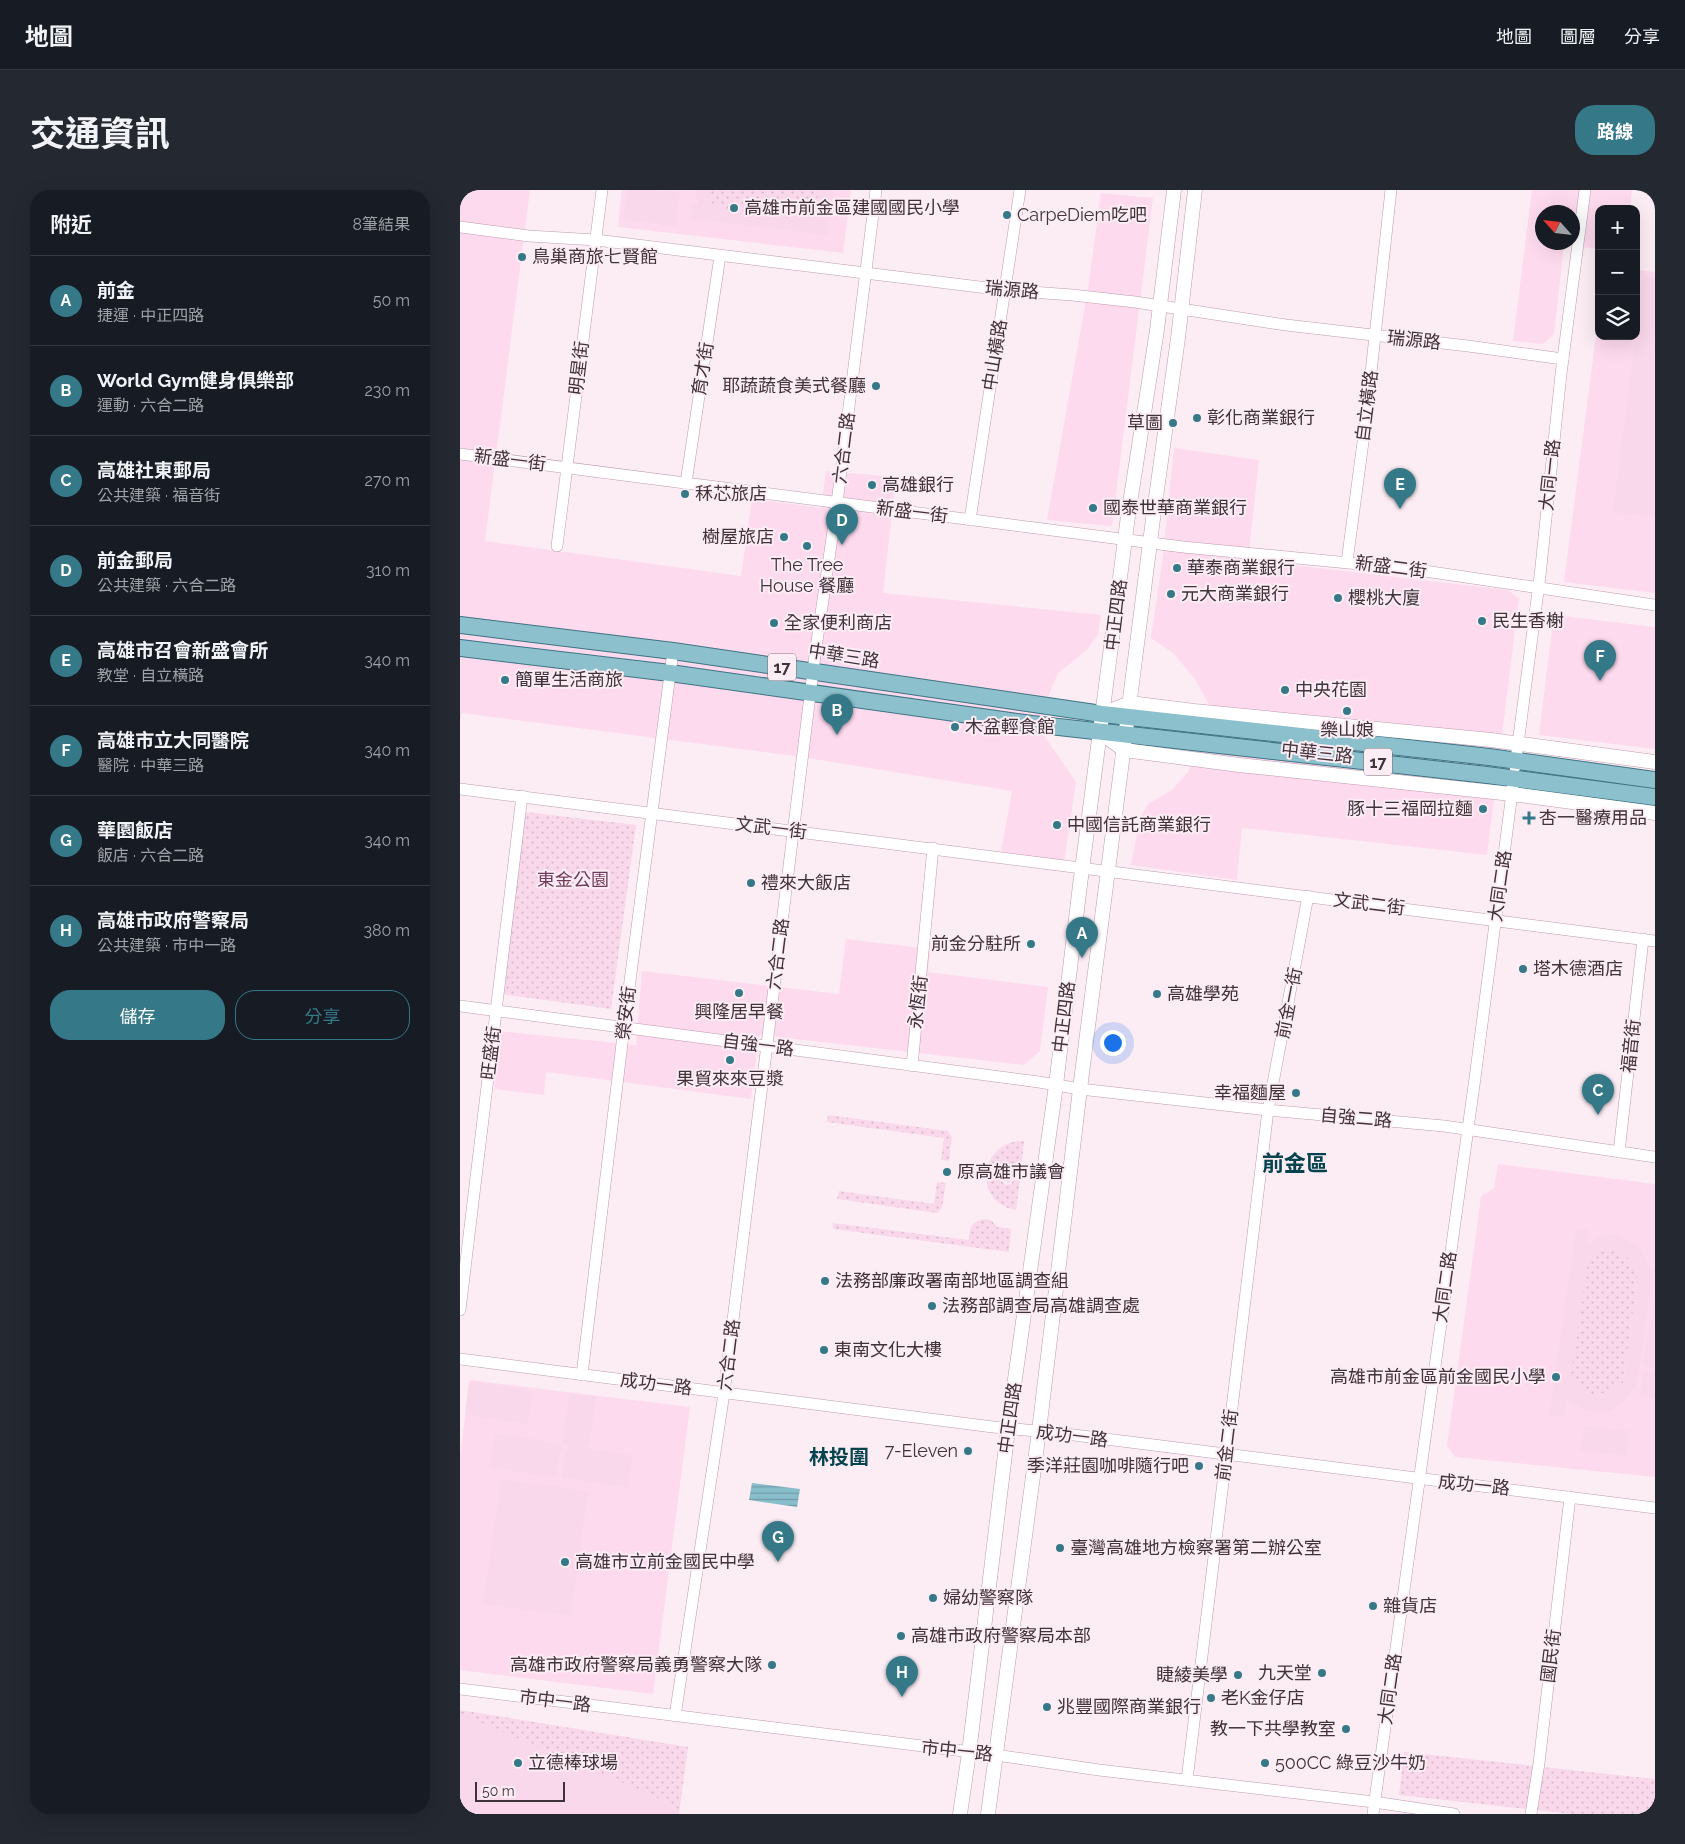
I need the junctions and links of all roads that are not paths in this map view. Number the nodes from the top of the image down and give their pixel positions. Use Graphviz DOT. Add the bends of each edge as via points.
graph roads {
  1 [pos="602,190"];
  2 [pos="876,190"];
  3 [pos="1020,190"];
  4 [pos="1174,190"];
  5 [pos="1195,190"];
  6 [pos="1391,190"];
  7 [pos="1584,190"];
  8 [pos="460,227"];
  9 [pos="596,240"];
  10 [pos="720,256"];
  11 [pos="866,273"];
  12 [pos="1004,290"];
  13 [pos="1160,306"];
  14 [pos="1182,309"];
  15 [pos="1376,336"];
  16 [pos="1563,359"];
  17 [pos="460,454"];
  18 [pos="566,468"];
  19 [pos="686,483"];
  20 [pos="837,503"];
  21 [pos="970,520"];
  22 [pos="1126,540"];
  23 [pos="1150,543"];
  24 [pos="557,546"];
  25 [pos="1347,562"];
  26 [pos="1538,587"];
  27 [pos="1655,605"];
  28 [pos="460,625"];
  29 [pos="460,648"];
  30 [pos="673,652"];
  31 [pos="814,671"];
  32 [pos="670,673"];
  33 [pos="811,694"];
  34 [pos="1102,714"];
  35 [pos="1128,718"];
  36 [pos="1100,732"];
  37 [pos="1518,744"];
  38 [pos="1124,750"];
  39 [pos="1516,760"];
  40 [pos="1655,762"];
  41 [pos="1655,780"];
  42 [pos="1513,786"];
  43 [pos="460,788"];
  44 [pos="522,796"];
  45 [pos="1655,797"];
  46 [pos="652,813"];
  47 [pos="1655,813"];
  48 [pos="794,831"];
  49 [pos="933,848"];
  50 [pos="1082,867"];
  51 [pos="1109,871"];
  52 [pos="1308,896"];
  53 [pos="1496,920"];
  54 [pos="1649,940"];
  55 [pos="460,1006"];
  56 [pos="496,1011"];
  57 [pos="624,1027"];
  58 [pos="767,1046"];
  59 [pos="912,1066"];
  60 [pos="1056,1084"];
  61 [pos="1080,1089"];
  62 [pos="1268,1110"];
  63 [pos="1468,1131"];
  64 [pos="1619,1152"];
  65 [pos="1655,1157"];
  66 [pos="460,1310"];
  67 [pos="460,1359"];
  68 [pos="582,1375"];
  69 [pos="724,1393"];
  70 [pos="1008,1429"];
  71 [pos="1039,1431"];
  72 [pos="1226,1454"];
  73 [pos="1418,1479"];
  74 [pos="1570,1497"];
  75 [pos="1655,1508"];
  76 [pos="460,1689"];
  77 [pos="675,1716"];
  78 [pos="969,1753"];
  79 [pos="996,1755"];
  80 [pos="1187,1780"];
  81 [pos="1373,1808"];
  82 [pos="960,1814"];
  83 [pos="988,1814"];
  84 [pos="1454,1814"];
  85 [pos="1531,1814"];
  1 -- 9 [label="street, 明星街"];
  2 -- 11 [label="street, 六合二路"];
  3 -- 12 [label="street, 中山橫路"];
  4 -- 13 [label="street, 中正四路"];
  5 -- 14 [label="street, 中正四路"];
  6 -- 15 [label="street, 自立橫路"];
  7 -- 16 [label="street, 大同一路"];
  8 -- 9 [label="street, 瑞源路"];
  9 -- 10 [label="street, 瑞源路"];
  9 -- 18 [label="street, 明星街"];
  10 -- 11 [label="street, 瑞源路"];
  10 -- 19 [label="street, 育才街"];
  11 -- 12 [label="street, 瑞源路"];
  11 -- 20 [label="street, 六合二路"];
  12 -- 13 [label="street, 瑞源路"];
  12 -- 21 [label="street, 中山橫路"];
  13 -- 14 [label="street, 瑞源路"];
  13 -- 22 [label="street, 中正四路"];
  14 -- 15 [label="street, 瑞源路"];
  14 -- 23 [label="street, 中正四路"];
  15 -- 16 [label="street, 瑞源路"];
  15 -- 25 [label="street, 自立橫路"];
  16 -- 26 [label="street, 大同一路"];
  17 -- 18 [label="street, 新盛一街"];
  18 -- 19 [label="street, 新盛一街"];
  18 -- 24 [label="street, 明星街"];
  19 -- 20 [label="street, 新盛一街"];
  20 -- 21 [label="street, 新盛一街"];
  20 -- 31 [label="street, 六合二路"];
  21 -- 22 [label="street, 新盛一街"];
  22 -- 23 [label="street, 新盛二街"];
  22 -- 34 [label="street, 中正四路"];
  23 -- 25 [label="street, 新盛二街"];
  23 -- 35 [label="street, 中正四路"];
  25 -- 26 [label="street, 新盛二街"];
  26 -- 27 [label="street, 新盛二街"];
  26 -- 37 [label="street, 大同一路"];
  28 -- 30 [label="main road, 中華三路 / 17"];
  29 -- 32 [label="main road, 中華三路 / 17"];
  30 -- 31 [label="main road, 中華三路 / 17"];
  30 -- 32 [label="street, 榮安街"];
  31 -- 33 [label="street, 六合二路"];
  31 -- 34 [label="main road, 中華三路 / 17"];
  32 -- 33 [label="main road, 中華三路 / 17"];
  32 -- 46 [label="street, 榮安街"];
  33 -- 36 [label="main road, 中華三路 / 17"];
  33 -- 48 [label="street, 六合二路"];
  34 -- 35 [label="main road, 中華三路 / 17"];
  34 -- 36 [label="street, 中正四路"];
  35 -- 36 [label="main road, 中華三路 / 17"];
  35 -- 37 [label="street, 中華三路 / 17" via="1194,711"];
  35 -- 38 [label="street, 中正四路"];
  35 -- 39 [label="main road, 中華三路 / 17"];
  35 -- 42 [label="main road, 中華三路 / 17"];
  36 -- 38 [label="street, 中華三路 / 17"];
  36 -- 50 [label="street, 中正四路"];
  37 -- 39 [label="street, 大同一路"];
  37 -- 40 [label="street, 中華三路 / 17"];
  38 -- 42 [label="street, 中華三路 / 17" via="1249,766"];
  38 -- 51 [label="street, 中正四路"];
  39 -- 41 [label="main road, 中華三路 / 17"];
  39 -- 42 [label="street, 大同二路"];
  42 -- 45 [label="main road, 中華三路 / 17"];
  42 -- 47 [label="street, 中華三路 / 17"];
  42 -- 53 [label="street, 大同二路"];
  43 -- 44 [label="street, 文武一街"];
  44 -- 46 [label="street, 文武一街"];
  44 -- 56 [label="street, 旺盛街"];
  46 -- 48 [label="street, 文武一街"];
  46 -- 57 [label="street, 榮安街"];
  48 -- 49 [label="street, 文武一街"];
  48 -- 58 [label="street, 六合二路"];
  49 -- 50 [label="street, 文武一街"];
  49 -- 59 [label="street, 永恆街"];
  50 -- 51 [label="street, 文武二街"];
  50 -- 60 [label="street, 中正四路"];
  51 -- 52 [label="street, 文武二街"];
  51 -- 61 [label="street, 中正四路"];
  52 -- 53 [label="street, 文武二街"];
  52 -- 62 [label="street, 前金一街"];
  53 -- 54 [label="street, 文武二街"];
  53 -- 63 [label="street, 大同二路"];
  54 -- 64 [label="street, 福音街"];
  55 -- 56 [label="street, 自強一路"];
  56 -- 57 [label="street, 自強一路"];
  56 -- 66 [label="street, 旺盛街"];
  57 -- 58 [label="street, 自強一路"];
  57 -- 68 [label="street, 榮安街"];
  58 -- 59 [label="street, 自強一路"];
  58 -- 69 [label="street, 六合二路"];
  59 -- 60 [label="street, 自強一路"];
  60 -- 61 [label="street, 自強二路"];
  60 -- 70 [label="street, 中正四路"];
  61 -- 62 [label="street, 自強二路"];
  61 -- 71 [label="street, 中正四路"];
  62 -- 63 [label="street, 自強二路"];
  62 -- 72 [label="street, 前金二街"];
  63 -- 64 [label="street, 自強二路"];
  63 -- 73 [label="street, 大同二路"];
  64 -- 65 [label="street, 自強二路"];
  67 -- 68 [label="street, 成功一路"];
  68 -- 69 [label="street, 成功一路"];
  69 -- 70 [label="street, 成功一路"];
  69 -- 77 [label="street, 六合二路"];
  70 -- 71 [label="street, 成功一路"];
  70 -- 78 [label="street, 中正四路"];
  71 -- 72 [label="street, 成功一路"];
  71 -- 79 [label="street, 中正四路"];
  72 -- 73 [label="street, 成功一路"];
  72 -- 80 [label="street, 前金二街"];
  73 -- 74 [label="street, 成功一路"];
  73 -- 81 [label="street, 大同二路"];
  74 -- 75 [label="street, 成功一路"];
  74 -- 85 [label="street, 國民街"];
  76 -- 77 [label="street, 市中一路"];
  77 -- 78 [label="street, 市中一路"];
  78 -- 79 [label="street, 市中一路"];
  78 -- 82 [label="street, 中正四路"];
  79 -- 80 [label="street, 市中一路"];
  79 -- 83 [label="street, 中正四路"];
  80 -- 81 [label="street, 市中一路"];
  81 -- 84 [label="street, 市中一路"];
}
